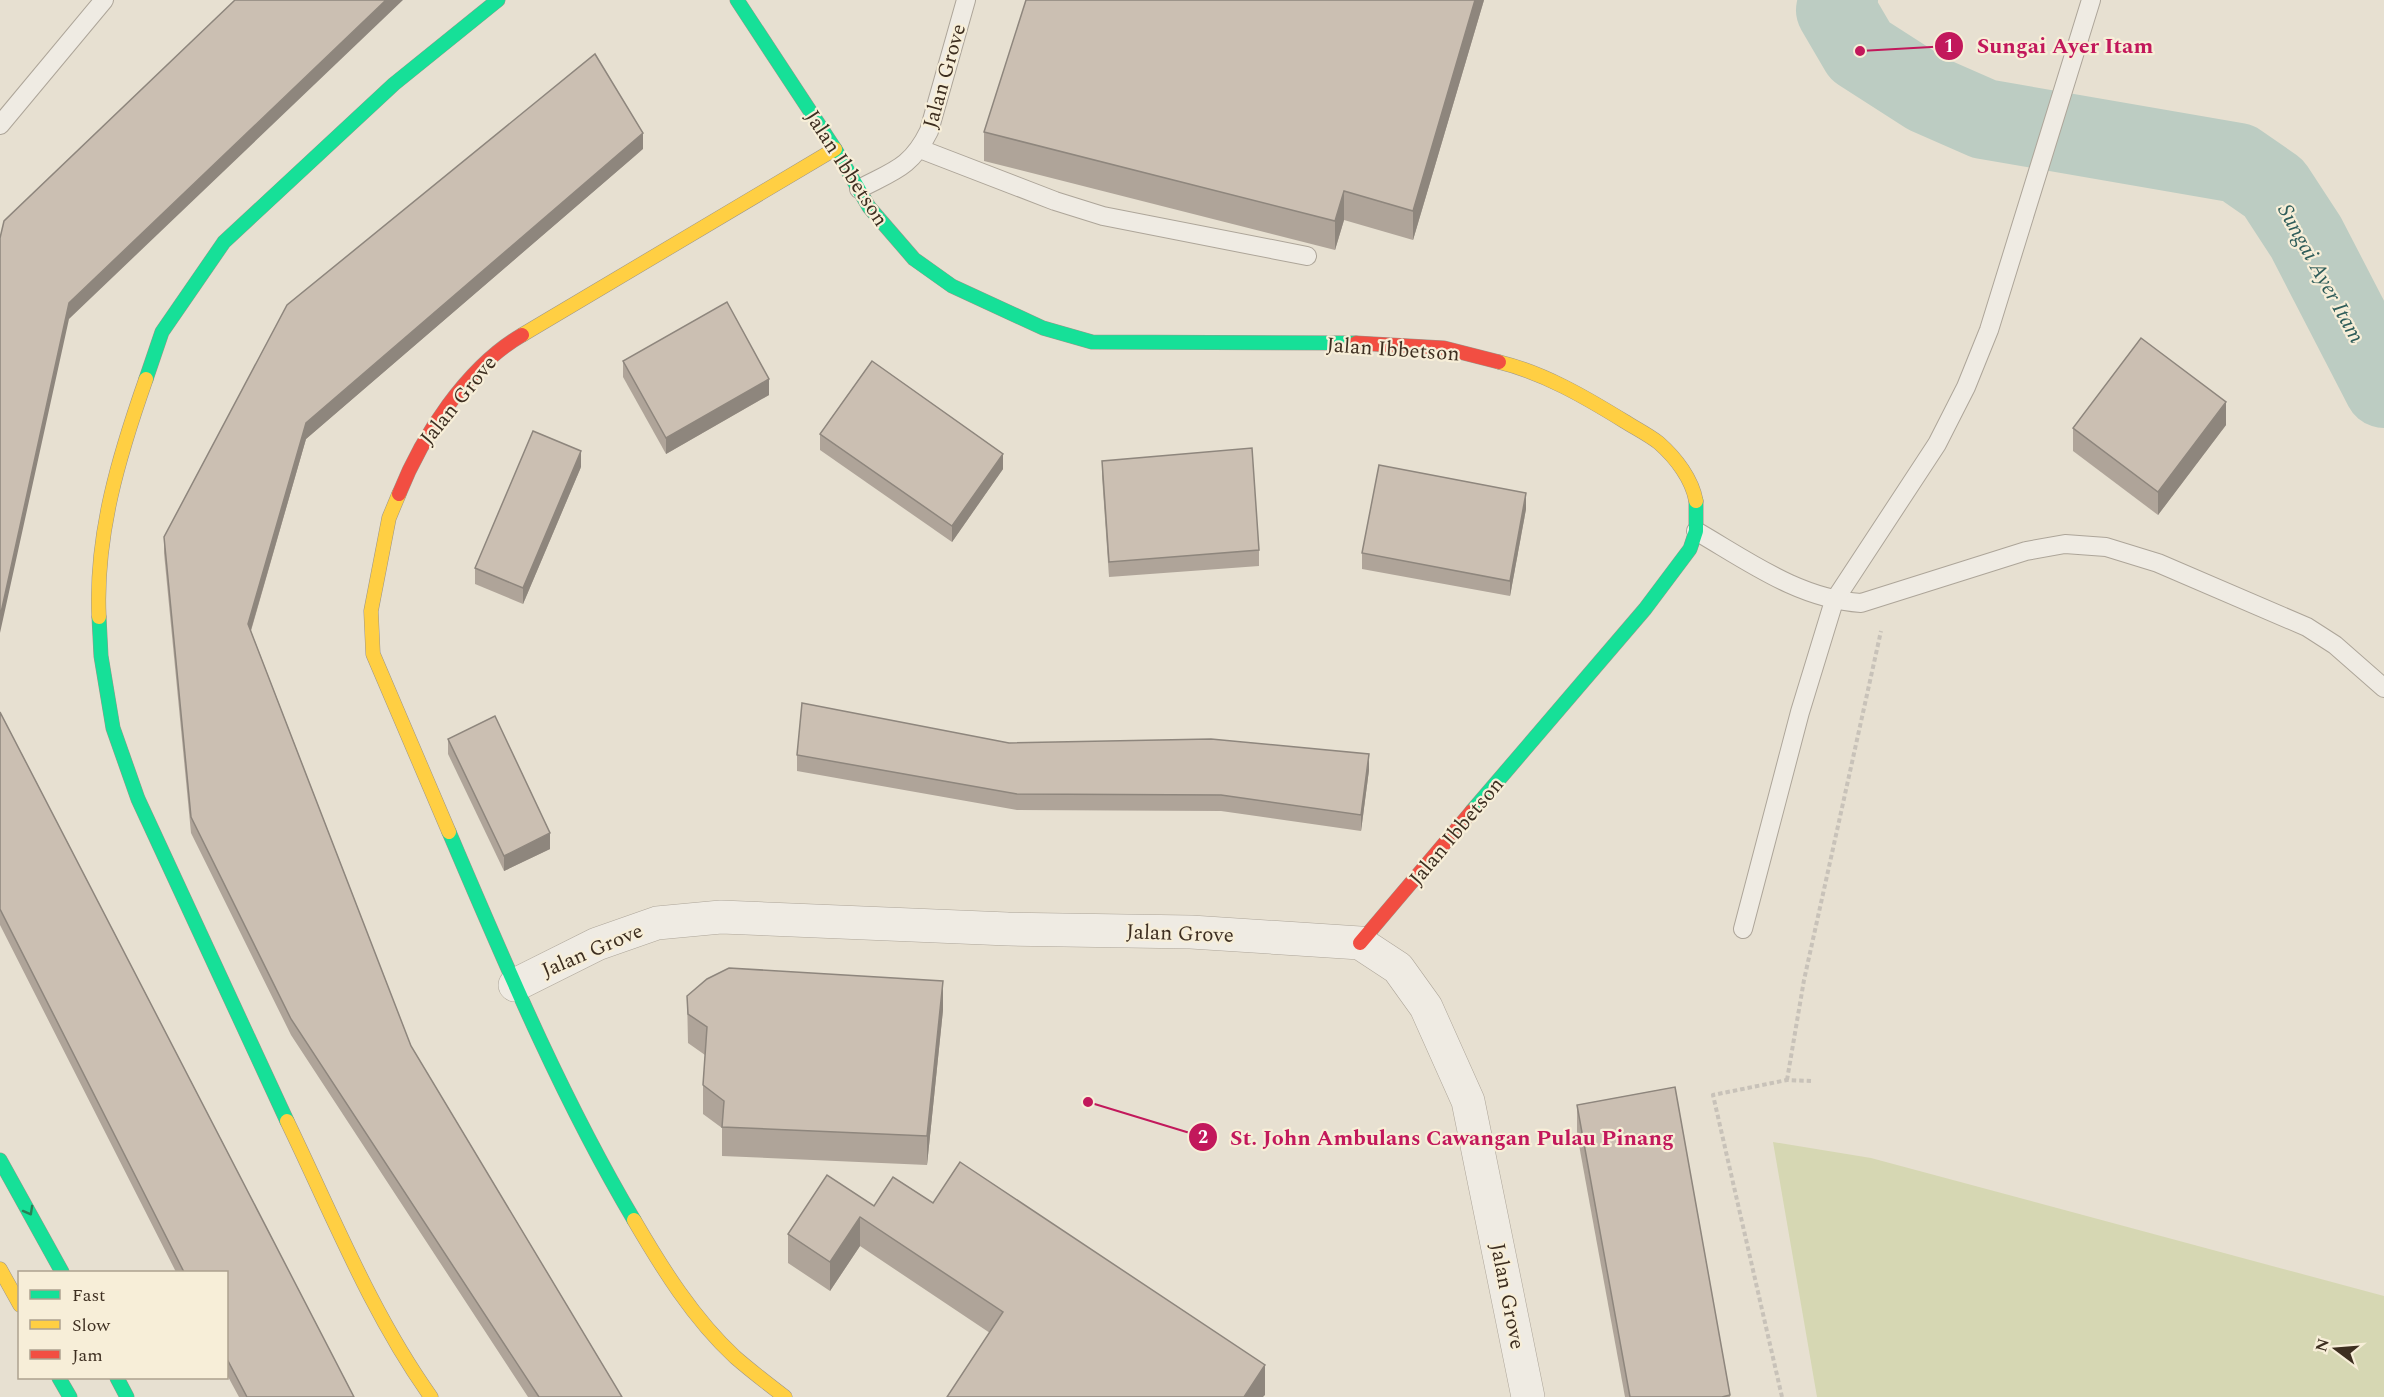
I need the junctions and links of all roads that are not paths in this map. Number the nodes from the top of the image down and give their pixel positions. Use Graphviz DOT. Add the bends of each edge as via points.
graph roads {
  1 [pos="104,0"];
  2 [pos="498,0"];
  3 [pos="737,0"];
  4 [pos="966,0"];
  5 [pos="2091,0"];
  6 [pos="0,125"];
  7 [pos="834,149"];
  8 [pos="920,149"];
  9 [pos="859,189"];
  10 [pos="1307,256"];
  11 [pos="1696,531"];
  12 [pos="1834,601"];
  13 [pos="2384,688"];
  14 [pos="1743,929"];
  15 [pos="1360,943"];
  16 [pos="515,985"];
  17 [pos="0,1160"];
  18 [pos="0,1269"];
  19 [pos="61,1271"];
  20 [pos="18,1301"];
  21 [pos="60,1379"];
  22 [pos="118,1379"];
  23 [pos="70,1397"];
  24 [pos="127,1397"];
  25 [pos="431,1397"];
  26 [pos="785,1397"];
  27 [pos="1528,1397"];
  1 -- 6 [label="lane"];
  2 -- 25 [label="street" via="394,84 225,242 192,285 162,333 128,430 103,529 98,593 101,656 113,728 138,799 376,1310"];
  3 -- 7 [label="street, Jalan Ibbetson"];
  4 -- 8 [label="lane, Jalan Grove"];
  5 -- 12 [label="lane" via="1989,330 1966,387 1936,444"];
  7 -- 9 [label="street, Jalan Ibbetson"];
  7 -- 16 [label="street, Jalan Grove" via="501,347 451,402 414,456 389,518 371,611 373,654"];
  8 -- 9 [label="lane, Jalan Grove" via="908,164"];
  8 -- 10 [label="lane" via="1103,216"];
  9 -- 11 [label="street, Jalan Ibbetson" via="883,225 914,259 952,286 1043,328 1092,342 1433,347 1524,368 1588,399 1659,443 1682,468 1694,491"];
  11 -- 12 [label="lane" via="1800,590"];
  11 -- 15 [label="street, Jalan Ibbetson" via="1690,549 1645,609"];
  12 -- 13 [label="lane" via="1861,603 2026,551 2065,544 2106,547 2158,563 2307,627 2335,645"];
  12 -- 14 [label="lane" via="1800,712"];
  15 -- 16 [label="street, Jalan Grove" via="1191,932 720,917 657,923 597,944"];
  15 -- 27 [label="street, Jalan Grove" via="1398,968 1426,1007 1468,1101"];
  16 -- 26 [label="street, Jalan Grove" via="612,1183 661,1266 694,1312 734,1356"];
  17 -- 19 [label="street, one-way"];
  18 -- 20 [label="street"];
  21 -- 23 [label="street"];
  22 -- 24 [label="street"];
}
